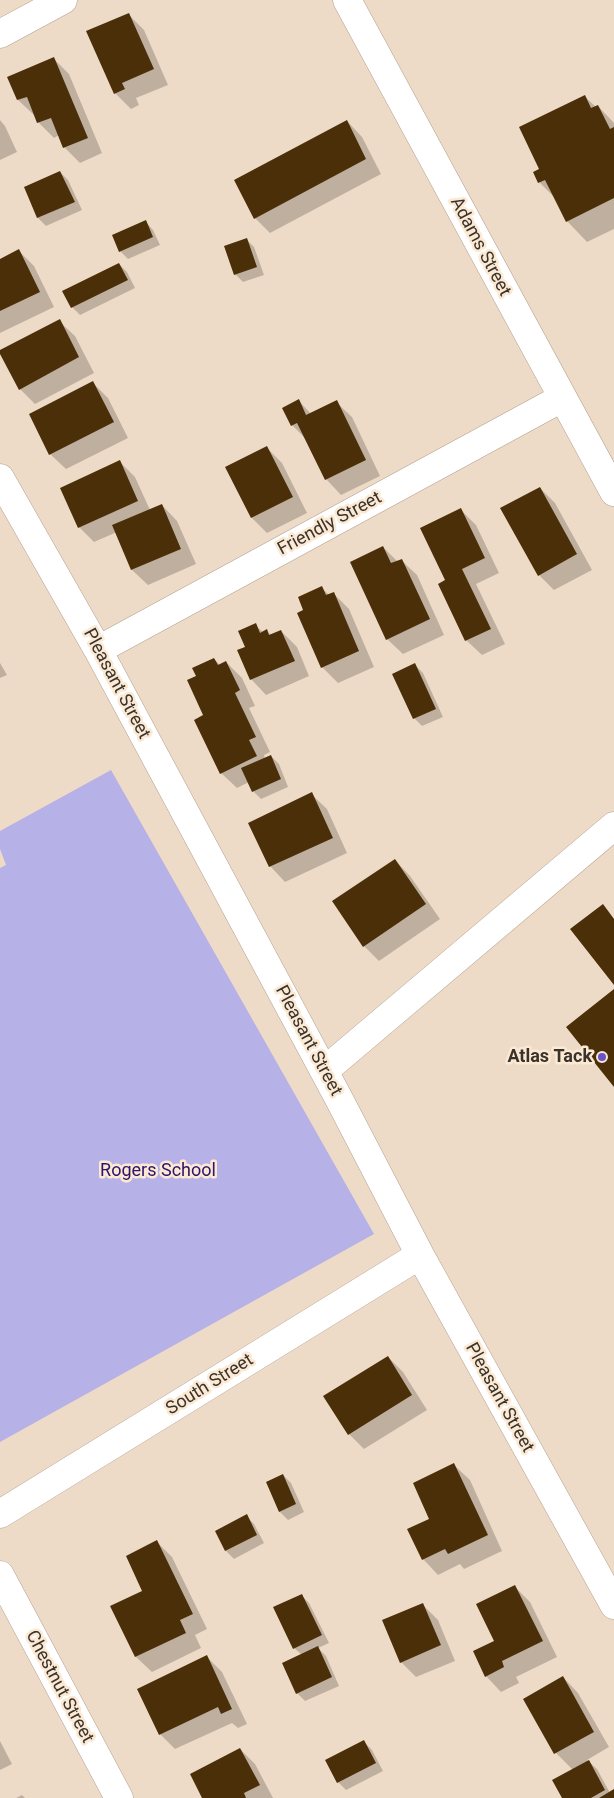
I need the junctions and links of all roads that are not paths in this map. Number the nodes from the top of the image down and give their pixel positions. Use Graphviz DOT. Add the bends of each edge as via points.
graph roads {
  1 [pos="63,0"];
  2 [pos="347,0"];
  3 [pos="0,34"];
  4 [pos="562,398"];
  5 [pos="0,478"];
  6 [pos="614,492"];
  7 [pos="98,650"];
  8 [pos="614,826"];
  9 [pos="324,1071"];
  10 [pos="420,1255"];
  11 [pos="0,1514"];
  12 [pos="0,1576"];
  13 [pos="614,1605"];
  14 [pos="119,1798"];
  1 -- 3 [label="street"];
  2 -- 4 [label="street, Adams Street"];
  4 -- 6 [label="street, Adams Street"];
  4 -- 7 [label="street, Friendly Street"];
  5 -- 7 [label="street, Pleasant Street"];
  7 -- 9 [label="street, Pleasant Street"];
  8 -- 9 [label="street"];
  9 -- 10 [label="street, Pleasant Street"];
  10 -- 11 [label="street, South Street"];
  10 -- 13 [label="street, Pleasant Street"];
  12 -- 14 [label="street, Chestnut Street"];
}
